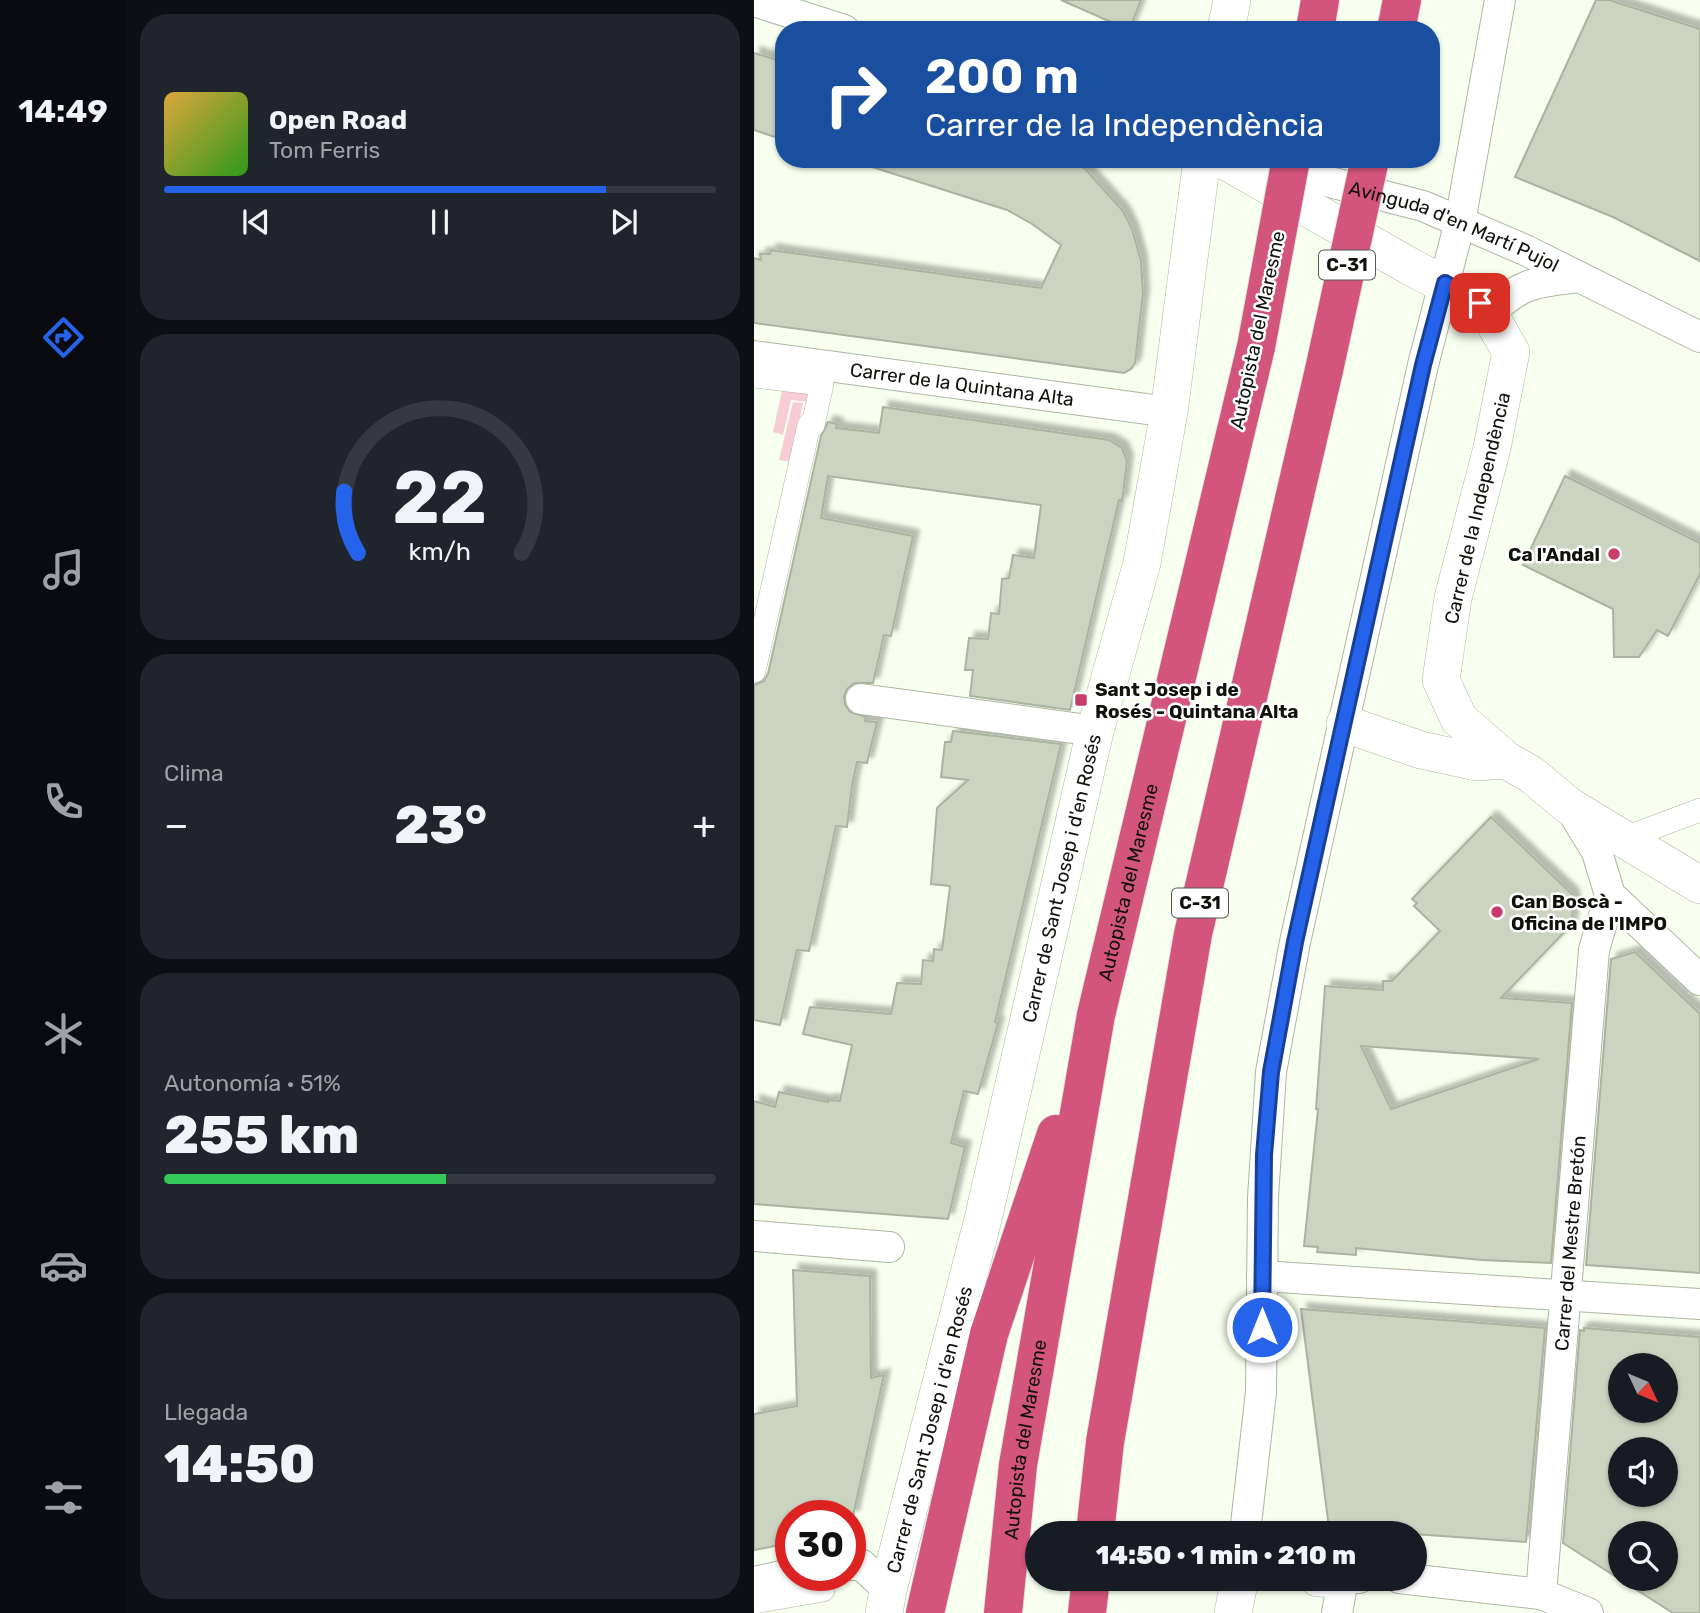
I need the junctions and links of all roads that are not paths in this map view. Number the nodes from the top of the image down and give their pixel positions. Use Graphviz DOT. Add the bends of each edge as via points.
graph roads {
  1 [pos="1232,0"];
  2 [pos="1320,0"];
  3 [pos="1402,0"];
  4 [pos="1500,0"];
  5 [pos="754,1"];
  6 [pos="797,7"];
  7 [pos="826,21"];
  8 [pos="1228,21"];
  9 [pos="1316,21"];
  10 [pos="1398,21"];
  11 [pos="1201,168"];
  12 [pos="1238,168"];
  13 [pos="1278,168"];
  14 [pos="1289,168"];
  15 [pos="1368,168"];
  16 [pos="1460,222"];
  17 [pos="1579,277"];
  18 [pos="1445,283"];
  19 [pos="1491,317"];
  20 [pos="1700,337"];
  21 [pos="754,356"];
  22 [pos="754,376"];
  23 [pos="1169,412"];
  24 [pos="754,671"];
  25 [pos="861,699"];
  26 [pos="1345,724"];
  27 [pos="1095,731"];
  28 [pos="1506,760"];
  29 [pos="1569,806"];
  30 [pos="1700,810"];
  31 [pos="1623,839"];
  32 [pos="1700,885"];
  33 [pos="1610,895"];
  34 [pos="1700,980"];
  35 [pos="1096,1015"];
  36 [pos="754,1236"];
  37 [pos="889,1247"];
  38 [pos="1262,1276"];
  39 [pos="1564,1295"];
  40 [pos="1700,1304"];
  41 [pos="1105,1441"];
  42 [pos="1096,1521"];
  43 [pos="1106,1521"];
  44 [pos="1246,1521"];
  45 [pos="866,1573"];
  46 [pos="775,1577"];
  47 [pos="1427,1581"];
  48 [pos="754,1582"];
  49 [pos="866,1588"];
  50 [pos="817,1591"];
  51 [pos="1090,1591"];
  52 [pos="1107,1591"];
  53 [pos="1237,1591"];
  54 [pos="1341,1591"];
  55 [pos="1541,1594"];
  56 [pos="754,1602"];
  57 [pos="882,1605"];
  58 [pos="925,1613"];
  59 [pos="1003,1613"];
  60 [pos="1087,1613"];
  61 [pos="1107,1613"];
  62 [pos="1233,1613"];
  63 [pos="1337,1613"];
  64 [pos="1588,1613"];
  1 -- 8 [label="street"];
  2 -- 9 [label="highway"];
  3 -- 10 [label="highway"];
  4 -- 16 [label="street"];
  5 -- 6 [label="street"];
  6 -- 7 [label="street"];
  11 -- 23 [label="street, Carrer de Sant Josep i d'en Rosés"];
  12 -- 18 [label="street, Carrer de la Independència"];
  13 -- 16 [label="street, Avinguda d'en Martí Pujol" via="1423,206"];
  14 -- 35 [label="highway, Autopista del Maresme, bridge" via="1256,347"];
  15 -- 41 [label="highway, C-31, bridge" via="1193,934"];
  16 -- 17 [label="street, Avinguda d'en Martí Pujol"];
  16 -- 18 [label="street"];
  17 -- 19 [label="street, Avinguda d'en Martí Pujol" via="1534,282 1506,298"];
  17 -- 20 [label="street, Avinguda d'en Martí Pujol"];
  18 -- 19 [label="street, Carrer de la Independència" via="1480,303"];
  18 -- 26 [label="street"];
  19 -- 28 [label="street, Carrer de la Independència" via="1511,352 1492,448 1453,598 1441,680 1459,719"];
  21 -- 23 [label="street, Carrer de la Quintana Alta"];
  22 -- 24 [label="street" via="822,384"];
  23 -- 27 [label="street, Carrer de Sant Josep i d'en Rosés" via="1142,563"];
  25 -- 27 [label="street"];
  26 -- 28 [label="street" via="1421,750 1476,761"];
  26 -- 38 [label="street" via="1295,942 1271,1072"];
  27 -- 57 [label="street, Carrer de Sant Josep i d'en Rosés" via="983,1219"];
  28 -- 29 [label="street, Carrer de la Independència"];
  29 -- 31 [label="street, Carrer de la Independència"];
  29 -- 33 [label="street" via="1597,852"];
  30 -- 31 [label="street"];
  31 -- 32 [label="street, Carrer de la Independència"];
  33 -- 34 [label="street"];
  33 -- 39 [label="street, Carrer del Mestre Bretón" via="1594,950"];
  35 -- 58 [label="highway" via="989,1334"];
  35 -- 59 [label="highway, Autopista del Maresme" via="1018,1465"];
  36 -- 37 [label="street"];
  38 -- 39 [label="street"];
  38 -- 44 [label="street" via="1261,1392"];
  39 -- 40 [label="street"];
  39 -- 55 [label="street, Carrer del Mestre Bretón"];
  41 -- 42 [label="highway, C-31"];
  41 -- 43 [label="highway"];
  45 -- 57 [label="street"];
  46 -- 48 [label="street"];
  47 -- 55 [label="street"];
  49 -- 57 [label="street"];
  50 -- 56 [label="street"];
  51 -- 60 [label="highway"];
  52 -- 61 [label="highway"];
  53 -- 62 [label="street"];
  54 -- 63 [label="street"];
  55 -- 64 [label="street"];
}
